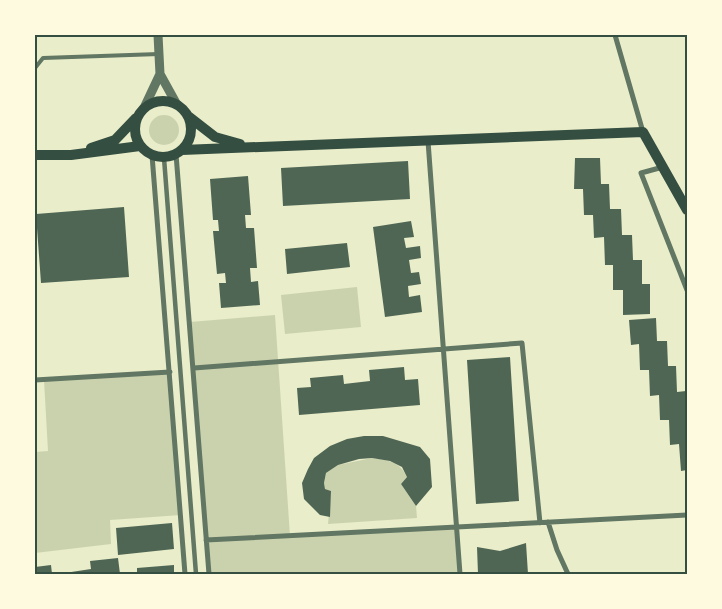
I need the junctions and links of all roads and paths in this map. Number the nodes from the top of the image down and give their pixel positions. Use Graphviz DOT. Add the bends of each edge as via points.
graph roads {
  1 [pos="158,35"];
  2 [pos="615,35"];
  3 [pos="159,54"];
  4 [pos="35,68"];
  5 [pos="160,74"];
  6 [pos="176,103"];
  7 [pos="144,108"];
  8 [pos="188,116"];
  9 [pos="137,118"];
  10 [pos="644,132"];
  11 [pos="428,141"];
  12 [pos="140,146"];
  13 [pos="251,146"];
  14 [pos="179,152"];
  15 [pos="35,155"];
  16 [pos="71,155"];
  17 [pos="152,156"];
  18 [pos="164,158"];
  19 [pos="663,167"];
  20 [pos="687,210"];
  21 [pos="687,290"];
  22 [pos="443,348"];
  23 [pos="194,368"];
  24 [pos="170,372"];
  25 [pos="35,380"];
  26 [pos="687,515"];
  27 [pos="548,522"];
  28 [pos="540,523"];
  29 [pos="456,527"];
  30 [pos="206,540"];
  31 [pos="185,574"];
  32 [pos="196,574"];
  33 [pos="209,574"];
  34 [pos="460,574"];
  35 [pos="568,574"];
  1 -- 3 [label="street"];
  2 -- 10 [label="street"];
  3 -- 4 [label="lane" via="43,58"];
  3 -- 5 [label="street"];
  5 -- 6 [label="street"];
  5 -- 7 [label="street"];
  6 -- 7 [label="main road" via="159,101"];
  6 -- 8 [label="main road"];
  7 -- 9 [label="main road"];
  8 -- 13 [label="main road" via="215,137"];
  8 -- 14 [label="main road" via="191,134"];
  9 -- 12 [label="main road" via="135,136"];
  9 -- 16 [label="main road" via="115,140"];
  10 -- 11 [label="main road"];
  10 -- 19 [label="main road"];
  11 -- 13 [label="main road"];
  11 -- 22 [label="street"];
  12 -- 16 [label="main road"];
  12 -- 17 [label="main road"];
  13 -- 14 [label="main road"];
  14 -- 18 [label="main road"];
  14 -- 23 [label="street"];
  15 -- 16 [label="main road"];
  17 -- 18 [label="main road"];
  17 -- 24 [label="street"];
  18 -- 32 [label="street"];
  19 -- 20 [label="main road"];
  19 -- 21 [label="street" via="641,172"];
  22 -- 23 [label="street"];
  22 -- 28 [label="street" via="522,343"];
  22 -- 29 [label="street"];
  23 -- 30 [label="street"];
  24 -- 25 [label="street"];
  24 -- 31 [label="street"];
  26 -- 27 [label="street"];
  27 -- 28 [label="street"];
  27 -- 35 [label="street"];
  28 -- 29 [label="street"];
  29 -- 30 [label="street"];
  29 -- 34 [label="street"];
  30 -- 33 [label="street"];
}
